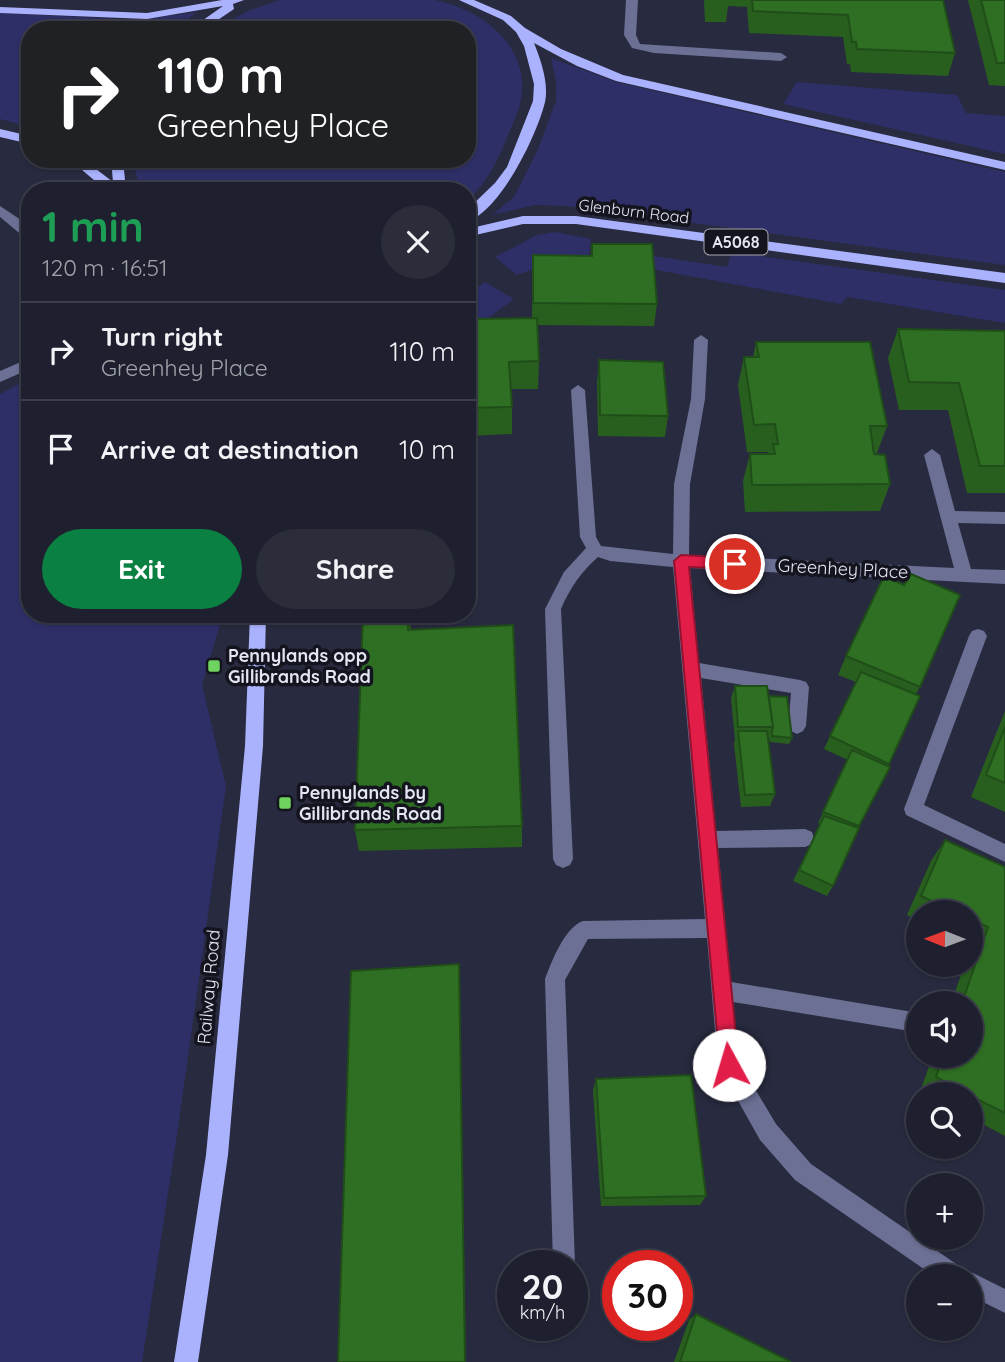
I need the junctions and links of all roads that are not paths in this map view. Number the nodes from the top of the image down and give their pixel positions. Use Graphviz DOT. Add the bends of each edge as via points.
graph roads {
  1 [pos="238,0"];
  2 [pos="246,0"];
  3 [pos="465,0"];
  4 [pos="489,0"];
  5 [pos="632,0"];
  6 [pos="0,10"];
  7 [pos="507,18"];
  8 [pos="208,21"];
  9 [pos="521,30"];
  10 [pos="781,57"];
  11 [pos="0,133"];
  12 [pos="21,138"];
  13 [pos="1005,166"];
  14 [pos="87,168"];
  15 [pos="106,182"];
  16 [pos="476,209"];
  17 [pos="0,210"];
  18 [pos="21,226"];
  19 [pos="476,231"];
  20 [pos="1005,278"];
  21 [pos="701,340"];
  22 [pos="21,367"];
  23 [pos="0,377"];
  24 [pos="578,390"];
  25 [pos="932,455"];
  26 [pos="949,517"];
  27 [pos="1005,518"];
  28 [pos="595,550"];
  29 [pos="681,561"];
  30 [pos="964,575"];
  31 [pos="1005,577"];
  32 [pos="258,623"];
  33 [pos="978,636"];
  34 [pos="691,668"];
  35 [pos="797,726"];
  36 [pos="805,838"];
  37 [pos="708,840"];
  38 [pos="1005,853"];
  39 [pos="563,859"];
  40 [pos="716,928"];
  41 [pos="722,990"];
  42 [pos="906,1020"];
  43 [pos="564,1250"];
  44 [pos="937,1264"];
  45 [pos="983,1290"];
  46 [pos="1005,1301"];
  47 [pos="186,1362"];
  1 -- 6 [label="main road" via="146,16"];
  2 -- 8 [label="main road"];
  3 -- 7 [label="main road"];
  4 -- 7 [label="main road"];
  5 -- 10 [label="street" via="632,41 636,46"];
  7 -- 9 [label="main road"];
  9 -- 13 [label="main road" via="554,52 620,78"];
  9 -- 16 [label="main road" via="537,65 538,101 513,167"];
  11 -- 12 [label="main road"];
  14 -- 15 [label="main road"];
  17 -- 18 [label="street"];
  19 -- 20 [label="main road, Glenburn Road / A5068" via="523,220 576,220"];
  21 -- 29 [label="street" via="698,399 682,484"];
  22 -- 23 [label="street"];
  24 -- 28 [label="street" via="587,537"];
  25 -- 26 [label="street"];
  26 -- 27 [label="street"];
  26 -- 30 [label="street"];
  28 -- 29 [label="street, Greenhey Place"];
  28 -- 39 [label="street" via="562,584 553,609"];
  29 -- 30 [label="street, Greenhey Place"];
  29 -- 34 [label="street"];
  30 -- 31 [label="street, Greenhey Place"];
  32 -- 47 [label="main road, Railway Road" via="254,746 217,1155"];
  33 -- 38 [label="street" via="913,809"];
  34 -- 35 [label="street" via="800,687"];
  34 -- 37 [label="street"];
  36 -- 37 [label="street"];
  37 -- 40 [label="street"];
  40 -- 41 [label="street"];
  40 -- 43 [label="street" via="583,930 569,949 555,979"];
  41 -- 42 [label="street"];
  41 -- 44 [label="street" via="729,1065 768,1132 803,1172"];
  45 -- 46 [label="street"];
}
